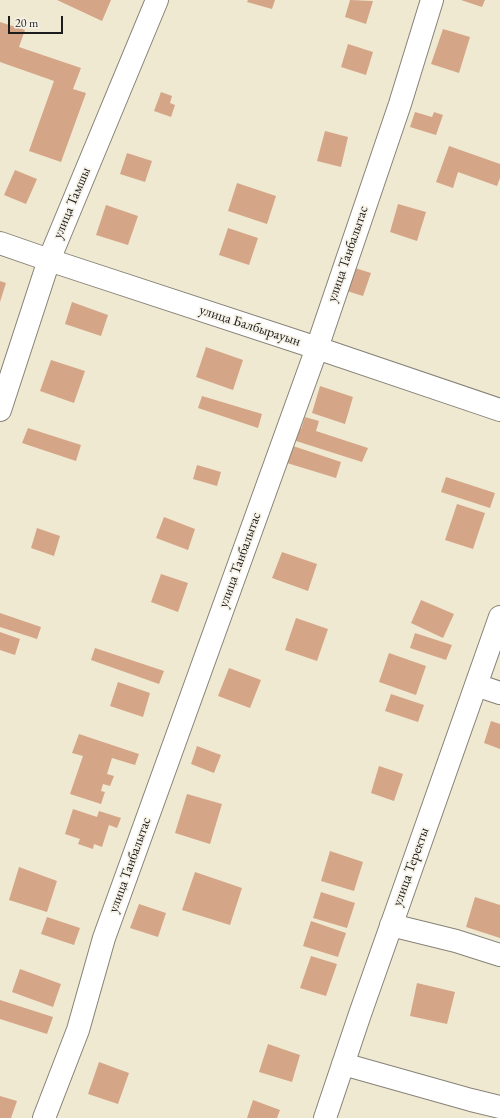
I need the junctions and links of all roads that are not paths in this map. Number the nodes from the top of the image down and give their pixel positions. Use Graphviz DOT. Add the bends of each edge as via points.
graph roads {
  1 [pos="157,0"];
  2 [pos="432,0"];
  3 [pos="0,242"];
  4 [pos="49,260"];
  5 [pos="317,348"];
  6 [pos="0,410"];
  7 [pos="500,410"];
  8 [pos="500,617"];
  9 [pos="476,685"];
  10 [pos="500,693"];
  11 [pos="391,925"];
  12 [pos="500,954"];
  13 [pos="343,1064"];
  14 [pos="500,1107"];
  15 [pos="44,1118"];
  16 [pos="325,1118"];
  1 -- 4 [label="street, улица Тамшы"];
  2 -- 5 [label="street, улица Танбалытас" via="400,104"];
  3 -- 4 [label="street, улица Балбырауын"];
  4 -- 5 [label="street, улица Балбырауын"];
  4 -- 6 [label="street, улица Тамшы"];
  5 -- 7 [label="street, улица Балбырауын"];
  5 -- 15 [label="street, улица Танбалытас" via="104,938 78,1030"];
  8 -- 9 [label="street, улица Теректы"];
  9 -- 10 [label="street"];
  9 -- 11 [label="street, улица Теректы"];
  11 -- 12 [label="street"];
  11 -- 13 [label="street, улица Теректы"];
  13 -- 14 [label="street"];
  13 -- 16 [label="street, улица Теректы"];
}
